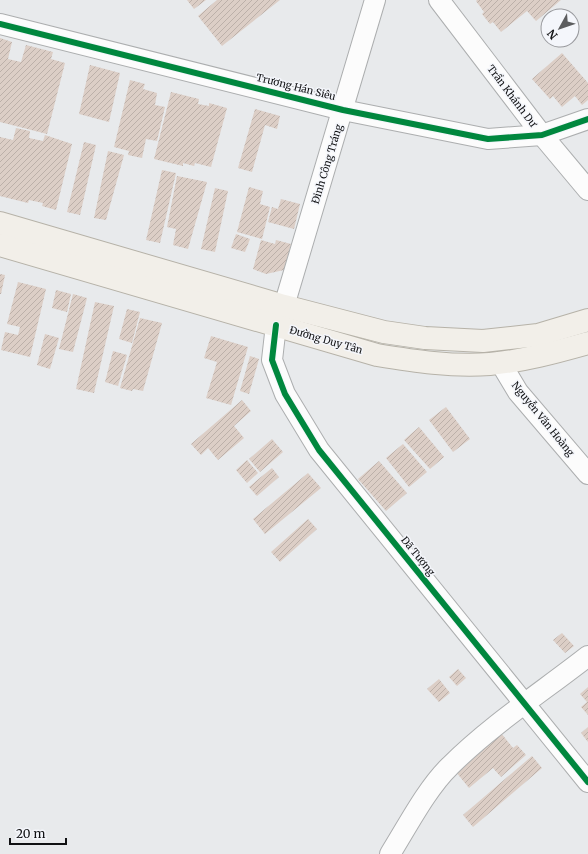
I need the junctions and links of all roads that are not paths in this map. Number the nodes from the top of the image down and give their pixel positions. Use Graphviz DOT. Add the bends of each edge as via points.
graph roads {
  1 [pos="375,0"];
  2 [pos="440,0"];
  3 [pos="0,24"];
  4 [pos="344,110"];
  5 [pos="588,120"];
  6 [pos="542,135"];
  7 [pos="588,190"];
  8 [pos="0,223"];
  9 [pos="0,245"];
  10 [pos="284,306"];
  11 [pos="588,320"];
  12 [pos="276,325"];
  13 [pos="588,343"];
  14 [pos="500,362"];
  15 [pos="588,474"];
  16 [pos="588,656"];
  17 [pos="526,704"];
  18 [pos="588,782"];
  19 [pos="390,854"];
  1 -- 4 [label="street, Đinh Công Tráng"];
  2 -- 6 [label="street, Trần Khánh Dư"];
  3 -- 4 [label="street, Trương Hán Siêu"];
  4 -- 6 [label="street, Trương Hán Siêu" via="488,139"];
  4 -- 10 [label="street, Đinh Công Tráng"];
  5 -- 6 [label="street, Trương Hán Siêu"];
  6 -- 7 [label="street, Trần Khánh Dư"];
  8 -- 10 [label="main road"];
  9 -- 12 [label="main road, Đường Duy Tân"];
  10 -- 11 [label="main road" via="384,332 425,338 483,341 538,335"];
  12 -- 14 [label="main road, Đường Duy Tân" via="377,355 427,363"];
  12 -- 17 [label="street, Dã Tượng" via="272,360 285,394 319,450"];
  13 -- 14 [label="main road, Đường Duy Tân" via="545,355"];
  14 -- 15 [label="street, Nguyễn Văn Hoàng" via="518,392"];
  16 -- 17 [label="street"];
  17 -- 18 [label="street, Dã Tượng"];
  17 -- 19 [label="street" via="449,767 433,787"];
}
